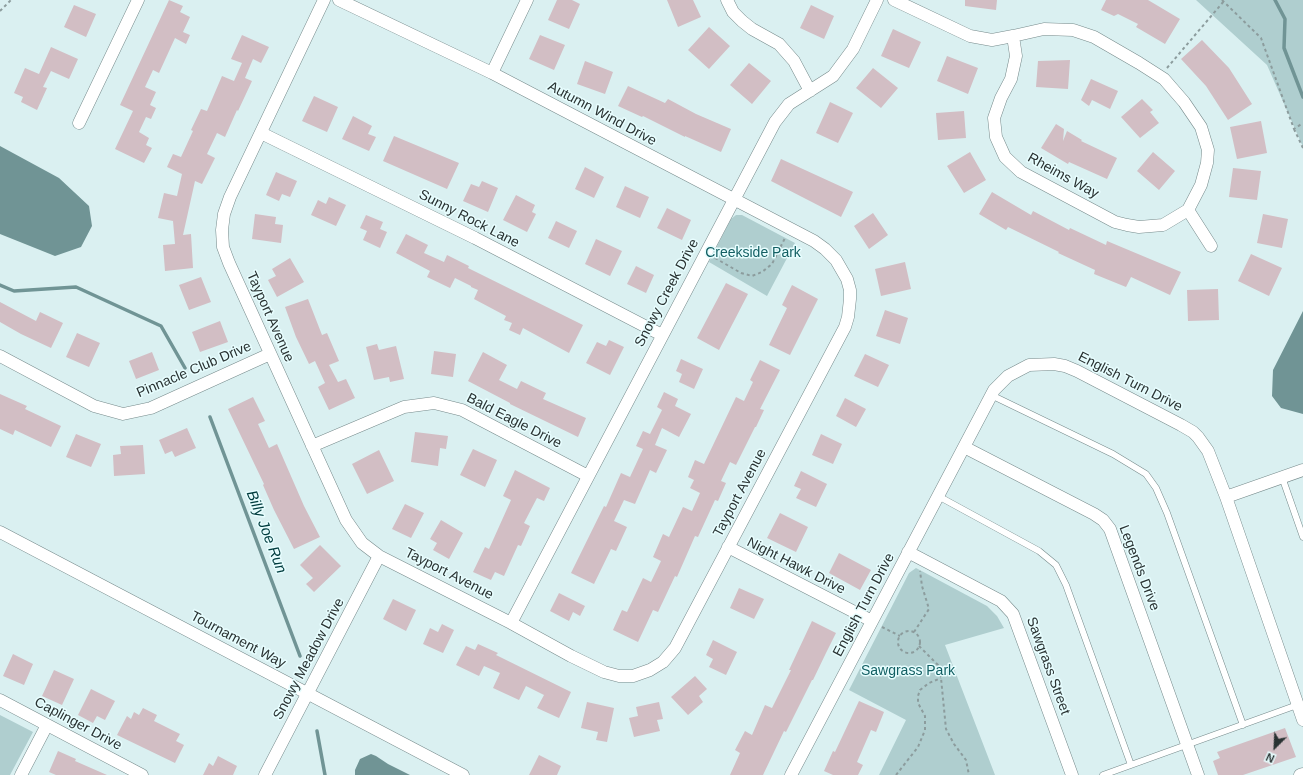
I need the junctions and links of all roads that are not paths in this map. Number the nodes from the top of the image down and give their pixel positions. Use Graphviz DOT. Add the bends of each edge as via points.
graph roads {
  1 [pos="138,0"];
  2 [pos="324,0"];
  3 [pos="339,0"];
  4 [pos="527,0"];
  5 [pos="727,0"];
  6 [pos="876,0"];
  7 [pos="894,0"];
  8 [pos="1013,36"];
  9 [pos="492,73"];
  10 [pos="810,91"];
  11 [pos="79,123"];
  12 [pos="261,133"];
  13 [pos="734,199"];
  14 [pos="1188,210"];
  15 [pos="1211,246"];
  16 [pos="841,268"];
  17 [pos="662,335"];
  18 [pos="270,354"];
  19 [pos="0,356"];
  20 [pos="991,395"];
  21 [pos="312,446"];
  22 [pos="964,447"];
  23 [pos="1303,470"];
  24 [pos="588,476"];
  25 [pos="1282,477"];
  26 [pos="938,496"];
  27 [pos="1226,497"];
  28 [pos="0,532"];
  29 [pos="1303,537"];
  30 [pos="728,547"];
  31 [pos="908,552"];
  32 [pos="379,556"];
  33 [pos="872,621"];
  34 [pos="510,623"];
  35 [pos="308,694"];
  36 [pos="0,700"];
  37 [pos="1300,704"];
  38 [pos="1303,720"];
  39 [pos="1243,724"];
  40 [pos="48,725"];
  41 [pos="1187,745"];
  42 [pos="1131,765"];
  43 [pos="24,774"];
  44 [pos="1303,774"];
  45 [pos="142,775"];
  46 [pos="265,775"];
  47 [pos="463,775"];
  48 [pos="791,775"];
  49 [pos="1072,775"];
  50 [pos="1102,775"];
  51 [pos="1198,775"];
  52 [pos="1300,775"];
  1 -- 11 [label="street"];
  2 -- 12 [label="street, Tayport Avenue"];
  3 -- 9 [label="street, Autumn Wind Drive"];
  4 -- 9 [label="street"];
  5 -- 10 [label="street" via="733,12 742,21 779,44 794,61"];
  6 -- 10 [label="street, Snowy Creek Drive" via="853,49 832,76"];
  7 -- 8 [label="street" via="970,36 992,40"];
  8 -- 14 [label="street" via="1044,29 1073,30 1094,37 1164,79 1201,127 1208,150 1202,184"];
  8 -- 14 [label="street, Rheims Way" via="1016,56 1011,79 994,118 996,137 1005,156 1021,172 1115,222 1127,225 1163,225"];
  9 -- 13 [label="street, Autumn Wind Drive"];
  10 -- 13 [label="street, Snowy Creek Drive" via="789,104 775,122"];
  12 -- 17 [label="street, Sunny Rock Lane" via="475,238"];
  12 -- 18 [label="street, Tayport Avenue" via="230,197 222,230 223,247"];
  13 -- 16 [label="street, Autumn Wind Drive" via="814,241 825,249"];
  13 -- 17 [label="street, Snowy Creek Drive"];
  14 -- 15 [label="street"];
  16 -- 30 [label="street, Tayport Avenue" via="847,279 850,299 845,327"];
  17 -- 24 [label="street, Snowy Creek Drive"];
  18 -- 19 [label="street, Pinnacle Club Drive" via="151,408 122,414 94,406"];
  18 -- 21 [label="street, Tayport Avenue"];
  20 -- 22 [label="street, English Turn Drive"];
  20 -- 27 [label="street, English Turn Drive" via="1008,376 1029,365 1054,364 1077,371 1193,432 1208,451"];
  20 -- 39 [label="lane" via="1113,454 1146,474 1156,488"];
  21 -- 24 [label="street, Bald Eagle Drive" via="404,407 434,403 462,410"];
  21 -- 32 [label="street, Tayport Avenue" via="346,520 362,543"];
  22 -- 26 [label="street, English Turn Drive"];
  22 -- 41 [label="street, Legends Drive" via="1094,514 1110,529"];
  23 -- 25 [label="street"];
  24 -- 34 [label="street, Snowy Creek Drive"];
  25 -- 27 [label="street"];
  25 -- 29 [label="lane"];
  26 -- 31 [label="street, English Turn Drive"];
  26 -- 42 [label="lane" via="1039,551 1056,565 1066,585"];
  27 -- 37 [label="street, English Turn Drive"];
  28 -- 35 [label="street, Tournament Way"];
  30 -- 33 [label="street, Night Hawk Drive"];
  30 -- 34 [label="street, Tayport Avenue" via="675,648 663,662 634,676 604,672"];
  31 -- 33 [label="street, English Turn Drive"];
  31 -- 49 [label="street, Sawgrass Street" via="1001,601 1013,614"];
  32 -- 34 [label="street, Tayport Avenue"];
  32 -- 35 [label="street, Snowy Meadow Drive"];
  33 -- 48 [label="street, English Turn Drive"];
  35 -- 46 [label="street, Snowy Meadow Drive"];
  35 -- 47 [label="street, Tournament Way"];
  36 -- 40 [label="street, Caplinger Drive"];
  37 -- 38 [label="street, English Turn Drive"];
  37 -- 39 [label="lane"];
  39 -- 41 [label="lane"];
  40 -- 43 [label="street"];
  40 -- 45 [label="street, Caplinger Drive"];
  41 -- 42 [label="lane"];
  41 -- 51 [label="street, Legends Drive"];
  42 -- 50 [label="lane"];
  44 -- 52 [label="street"];
}
